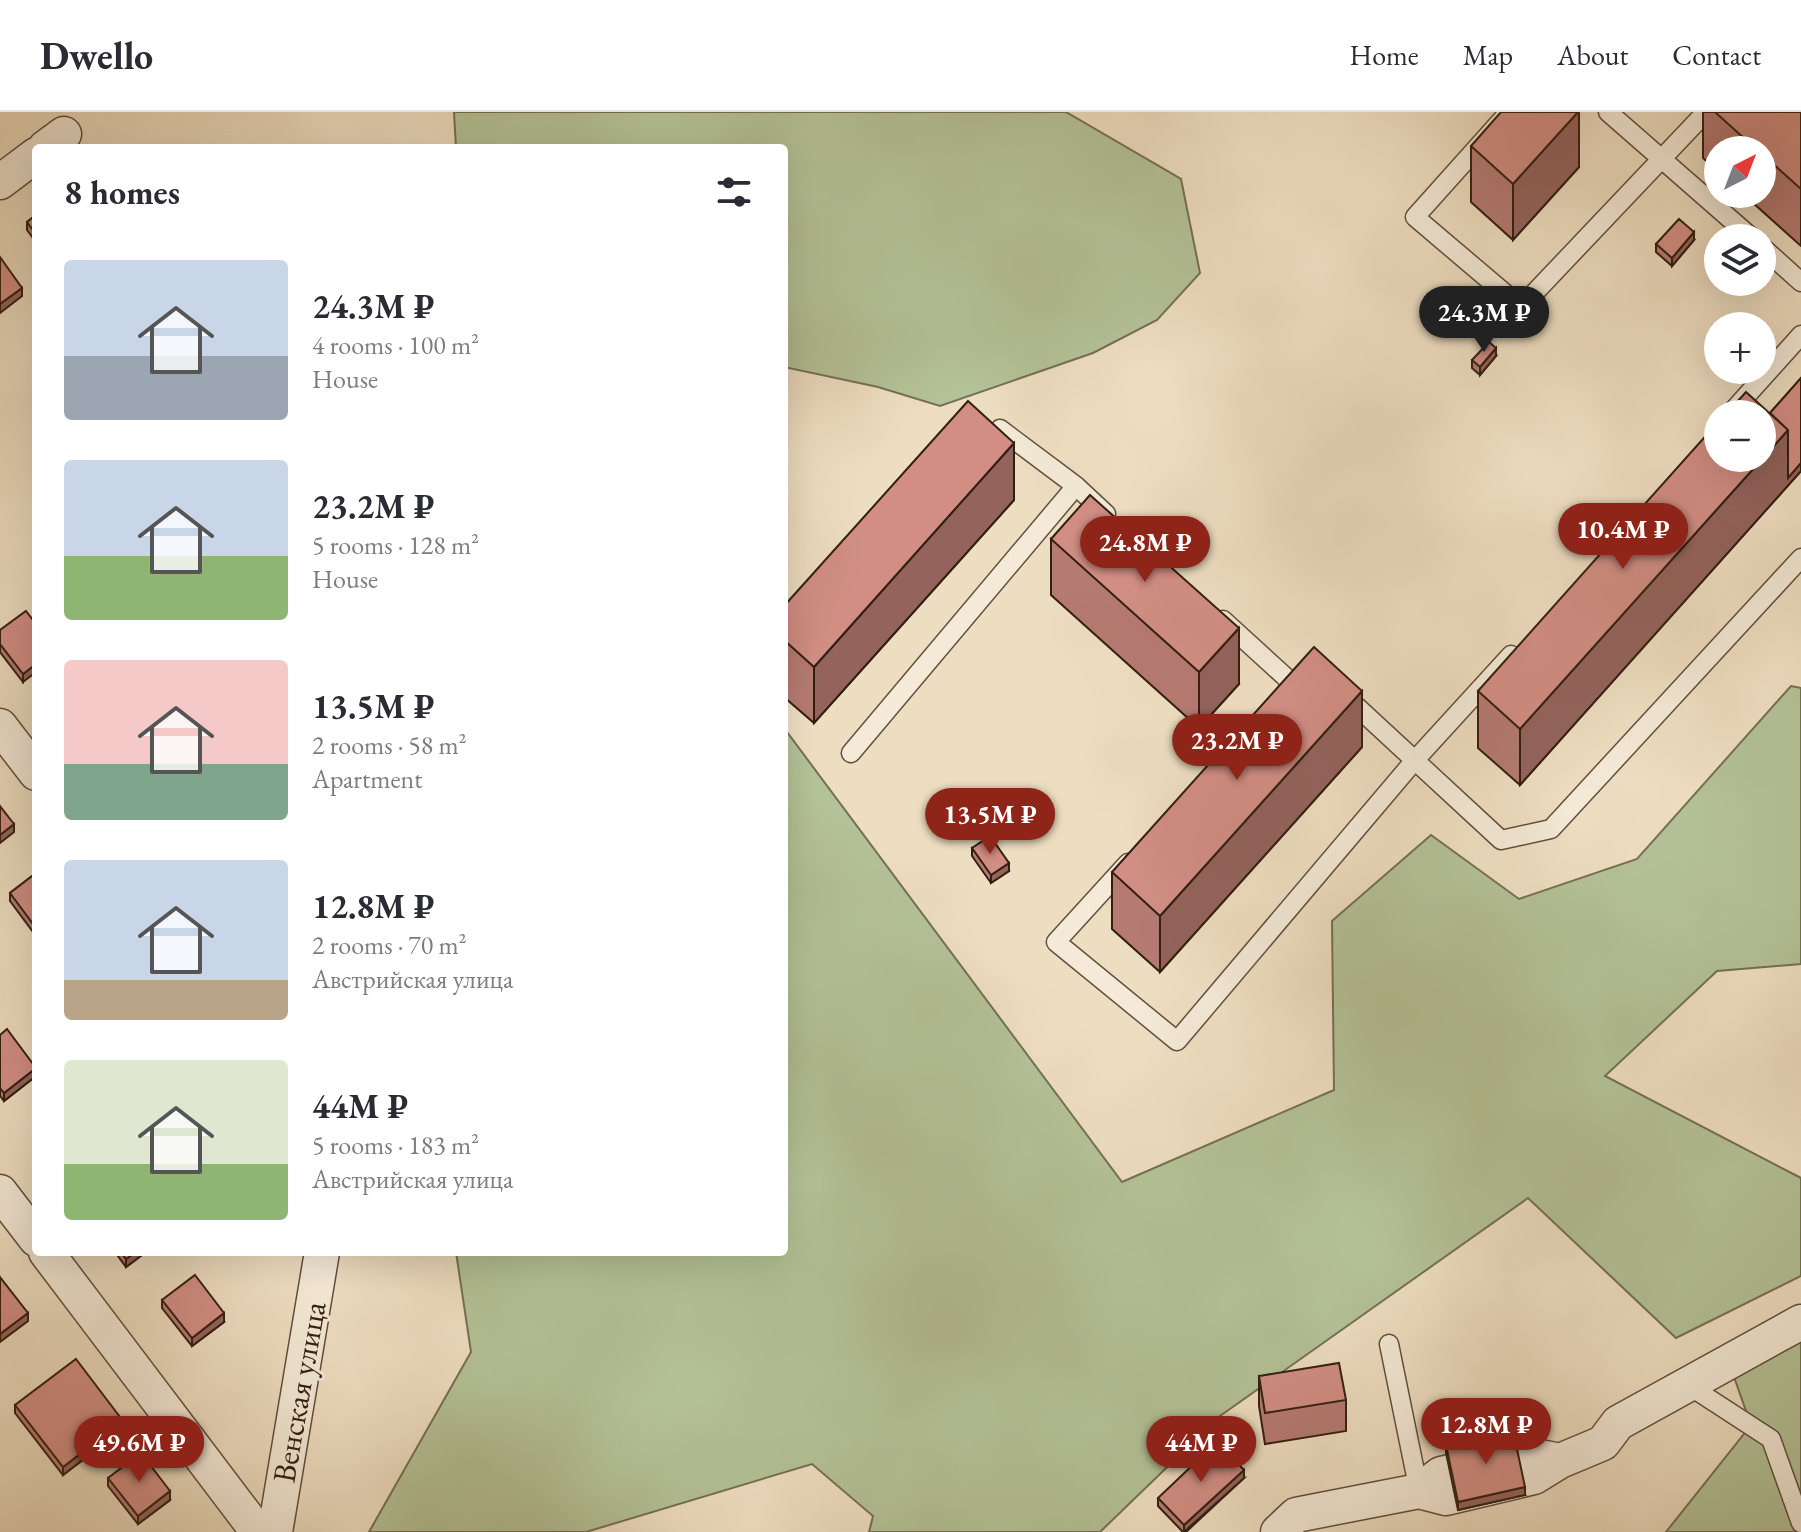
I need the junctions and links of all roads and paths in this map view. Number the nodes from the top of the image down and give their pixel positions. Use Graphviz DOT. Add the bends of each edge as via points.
graph roads {
  1 [pos="1509,112"];
  2 [pos="1608,112"];
  3 [pos="1706,112"];
  4 [pos="32,158"];
  5 [pos="1663,159"];
  6 [pos="0,182"];
  7 [pos="1736,224"];
  8 [pos="1776,260"];
  9 [pos="1801,282"];
  10 [pos="1801,335"];
  11 [pos="1743,400"];
  12 [pos="1000,429"];
  13 [pos="1076,486"];
  14 [pos="1121,528"];
  15 [pos="1801,558"];
  16 [pos="1212,611"];
  17 [pos="1520,645"];
  18 [pos="0,726"];
  19 [pos="851,753"];
  20 [pos="1415,760"];
  21 [pos="32,768"];
  22 [pos="1142,848"];
  23 [pos="0,1192"];
  24 [pos="32,1234"];
  25 [pos="49,1256"];
  26 [pos="321,1256"];
  27 [pos="1801,1322"];
  28 [pos="1389,1344"];
  29 [pos="1688,1385"];
  30 [pos="1419,1491"];
  31 [pos="1801,1523"];
  32 [pos="258,1532"];
  33 [pos="275,1532"];
  34 [pos="1278,1532"];
  1 -- 5 [label="lane" via="1415,217 1521,307"];
  2 -- 5 [label="lane"];
  3 -- 5 [label="lane"];
  4 -- 6 [label="street"];
  5 -- 7 [label="lane"];
  8 -- 9 [label="lane"];
  10 -- 11 [label="lane"];
  12 -- 13 [label="lane"];
  13 -- 14 [label="lane"];
  13 -- 19 [label="lane"];
  15 -- 20 [label="lane" via="1551,829 1501,840"];
  16 -- 20 [label="lane" via="1287,689 1355,705"];
  17 -- 20 [label="lane"];
  18 -- 21 [label="street"];
  20 -- 22 [label="lane" via="1177,1041 1056,942"];
  23 -- 24 [label="street"];
  25 -- 32 [label="street"];
  26 -- 33 [label="street, Венская улица"];
  27 -- 29 [label="street"];
  28 -- 30 [label="lane"];
  29 -- 30 [label="street" via="1618,1423 1603,1443 1560,1461 1526,1454 1441,1474"];
  29 -- 31 [label="lane" via="1771,1439"];
  30 -- 34 [label="street" via="1296,1515"];
}
